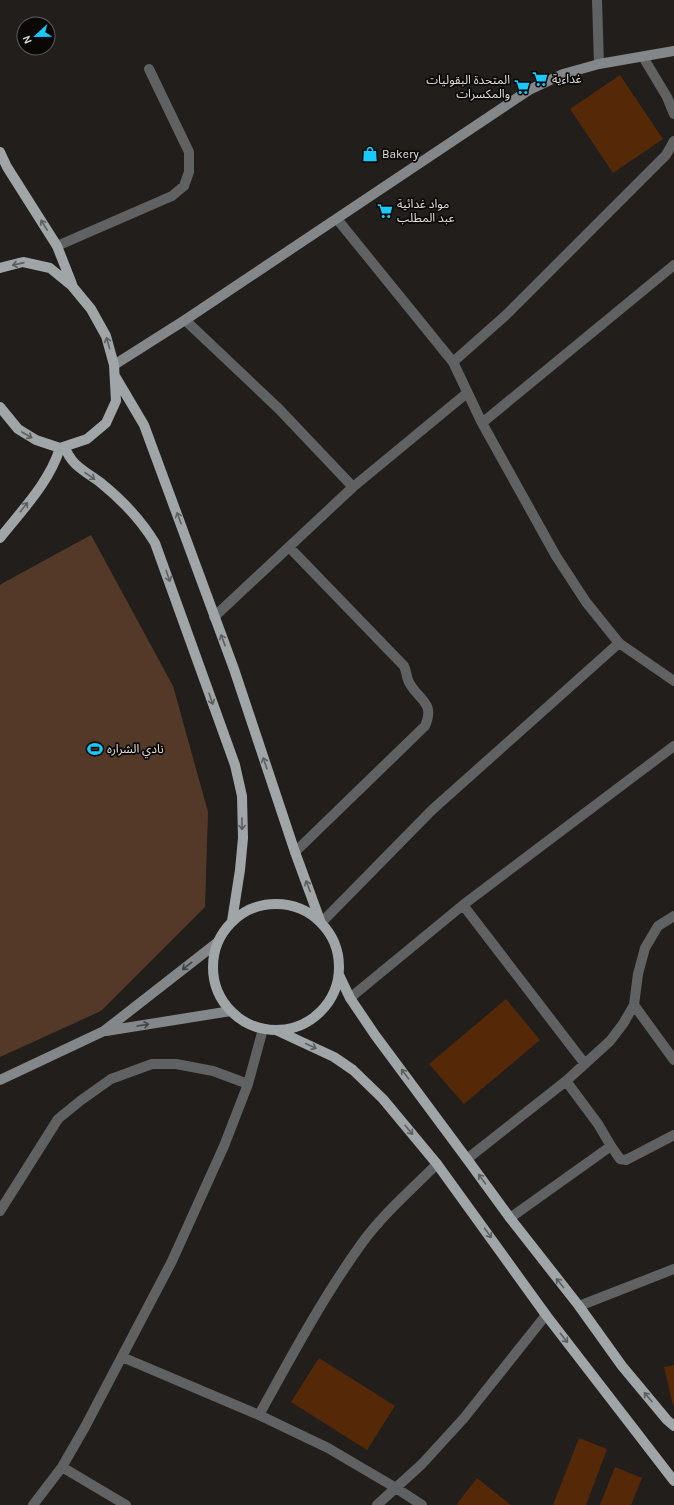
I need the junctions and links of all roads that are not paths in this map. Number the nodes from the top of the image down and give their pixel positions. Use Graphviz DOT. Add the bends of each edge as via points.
graph roads {
  1 [pos="597,0"];
  2 [pos="674,51"];
  3 [pos="643,57"];
  4 [pos="599,64"];
  5 [pos="149,69"];
  6 [pos="674,114"];
  7 [pos="674,141"];
  8 [pos="0,152"];
  9 [pos="337,219"];
  10 [pos="57,246"];
  11 [pos="674,265"];
  12 [pos="0,268"];
  13 [pos="72,286"];
  14 [pos="185,320"];
  15 [pos="453,362"];
  16 [pos="114,365"];
  17 [pos="115,376"];
  18 [pos="467,392"];
  19 [pos="0,407"];
  20 [pos="482,423"];
  21 [pos="62,448"];
  22 [pos="353,488"];
  23 [pos="0,538"];
  24 [pos="289,547"];
  25 [pos="214,617"];
  26 [pos="619,642"];
  27 [pos="674,681"];
  28 [pos="674,746"];
  29 [pos="295,852"];
  30 [pos="463,905"];
  31 [pos="674,916"];
  32 [pos="232,921"];
  33 [pos="321,923"];
  34 [pos="218,942"];
  35 [pos="339,975"];
  36 [pos="350,998"];
  37 [pos="634,1005"];
  38 [pos="231,1011"];
  39 [pos="263,1029"];
  40 [pos="276,1030"];
  41 [pos="104,1031"];
  42 [pos="674,1060"];
  43 [pos="585,1064"];
  44 [pos="0,1080"];
  45 [pos="566,1081"];
  46 [pos="248,1084"];
  47 [pos="674,1135"];
  48 [pos="611,1146"];
  49 [pos="467,1159"];
  50 [pos="437,1164"];
  51 [pos="0,1211"];
  52 [pos="510,1218"];
  53 [pos="674,1269"];
  54 [pos="578,1306"];
  55 [pos="546,1315"];
  56 [pos="122,1357"];
  57 [pos="259,1415"];
  58 [pos="674,1426"];
  59 [pos="62,1467"];
  60 [pos="674,1480"];
  61 [pos="396,1488"];
  62 [pos="33,1505"];
  63 [pos="126,1505"];
  64 [pos="377,1505"];
  65 [pos="422,1505"];
  1 -- 4 [label="street"];
  2 -- 3 [label="street"];
  3 -- 4 [label="street"];
  3 -- 6 [label="street"];
  4 -- 9 [label="street" via="563,74 529,90"];
  5 -- 10 [label="street" via="189,152 189,172 184,186 172,196"];
  7 -- 15 [label="street" via="666,155 506,315"];
  10 -- 8 [label="main road, one-way"];
  9 -- 14 [label="street"];
  9 -- 15 [label="street"];
  10 -- 13 [label="main road"];
  11 -- 20 [label="street"];
  13 -- 12 [label="main road, one-way" via="50,268 23,262"];
  16 -- 13 [label="main road, one-way" via="106,336 91,309"];
  14 -- 16 [label="street"];
  14 -- 22 [label="street" via="280,409"];
  15 -- 18 [label="street"];
  16 -- 17 [label="main road"];
  17 -- 21 [label="main road" via="116,400 106,423 88,439"];
  25 -- 17 [label="main road, one-way" via="144,425"];
  18 -- 20 [label="street"];
  18 -- 22 [label="street"];
  19 -- 21 [label="main road, one-way" via="18,429 36,440"];
  20 -- 26 [label="street" via="556,556 586,602"];
  23 -- 21 [label="main road, one-way" via="50,473"];
  21 -- 32 [label="main road, one-way" via="71,461 101,483 145,527 155,543 235,765 242,796 242,838"];
  22 -- 24 [label="street"];
  24 -- 25 [label="street"];
  24 -- 29 [label="street" via="404,666 410,685 429,711 425,726"];
  29 -- 25 [label="main road, one-way"];
  26 -- 27 [label="street"];
  26 -- 33 [label="street" via="432,810"];
  28 -- 30 [label="street"];
  33 -- 29 [label="main road, one-way"];
  30 -- 36 [label="street"];
  30 -- 43 [label="street"];
  31 -- 37 [label="street" via="658,926 644,948"];
  32 -- 33 [label="main road" via="260,906 277,903 308,912"];
  32 -- 34 [label="main road"];
  33 -- 35 [label="main road" via="332,938 338,956"];
  34 -- 38 [label="main road" via="213,960 214,979 220,996"];
  34 -- 41 [label="street, one-way"];
  35 -- 36 [label="main road"];
  35 -- 40 [label="main road" via="334,993 324,1008 310,1020 294,1028"];
  49 -- 36 [label="main road, one-way"];
  37 -- 42 [label="street"];
  37 -- 43 [label="street" via="610,1041"];
  38 -- 39 [label="main road" via="246,1022"];
  41 -- 38 [label="street, one-way"];
  39 -- 40 [label="main road"];
  39 -- 46 [label="street"];
  40 -- 50 [label="main road, one-way" via="334,1057 353,1070 383,1099"];
  41 -- 44 [label="street"];
  43 -- 45 [label="street"];
  45 -- 48 [label="street"];
  45 -- 49 [label="street"];
  46 -- 51 [label="street" via="213,1071 176,1064 152,1064 111,1079 58,1119"];
  46 -- 56 [label="street" via="224,1146 172,1261"];
  47 -- 48 [label="street" via="626,1160 620,1158"];
  48 -- 52 [label="street"];
  52 -- 49 [label="main road, one-way"];
  50 -- 55 [label="main road, one-way"];
  50 -- 57 [label="street" via="362,1242 304,1332"];
  54 -- 52 [label="main road, one-way"];
  53 -- 54 [label="street"];
  58 -- 54 [label="main road, one-way" via="622,1366"];
  55 -- 60 [label="main road, one-way"];
  55 -- 61 [label="street" via="464,1418"];
  56 -- 57 [label="street"];
  56 -- 59 [label="street"];
  57 -- 61 [label="street" via="328,1448"];
  59 -- 62 [label="street"];
  59 -- 63 [label="street"];
  61 -- 64 [label="street"];
  61 -- 65 [label="street"];
}
